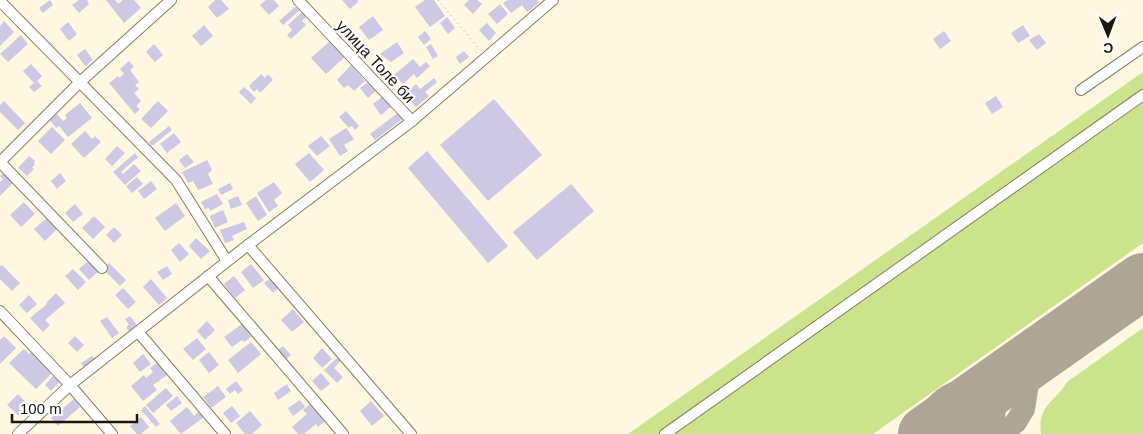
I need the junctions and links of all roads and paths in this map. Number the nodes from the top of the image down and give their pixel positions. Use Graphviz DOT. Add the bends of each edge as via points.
graph roads {
  1 [pos="171,0"];
  2 [pos="298,0"];
  3 [pos="438,0"];
  4 [pos="553,0"];
  5 [pos="0,1"];
  6 [pos="1143,46"];
  7 [pos="487,57"];
  8 [pos="80,82"];
  9 [pos="1081,90"];
  10 [pos="1143,95"];
  11 [pos="412,121"];
  12 [pos="0,162"];
  13 [pos="248,245"];
  14 [pos="228,261"];
  15 [pos="102,268"];
  16 [pos="208,276"];
  17 [pos="0,311"];
  18 [pos="139,332"];
  19 [pos="70,385"];
  20 [pos="18,434"];
  21 [pos="112,434"];
  22 [pos="225,434"];
  23 [pos="343,434"];
  24 [pos="411,434"];
  25 [pos="665,434"];
  1 -- 8 [label="street"];
  2 -- 11 [label="street, улица Толе би"];
  3 -- 7 [label="path"];
  4 -- 7 [label="street"];
  5 -- 8 [label="street"];
  6 -- 9 [label="street"];
  7 -- 11 [label="street"];
  8 -- 12 [label="street"];
  8 -- 14 [label="street" via="176,180"];
  10 -- 25 [label="street"];
  11 -- 13 [label="street"];
  12 -- 15 [label="street"];
  13 -- 14 [label="street"];
  13 -- 24 [label="street"];
  14 -- 16 [label="street"];
  16 -- 18 [label="street"];
  16 -- 23 [label="street"];
  17 -- 19 [label="street"];
  18 -- 19 [label="street"];
  18 -- 22 [label="street"];
  19 -- 20 [label="street"];
  19 -- 21 [label="street"];
}
